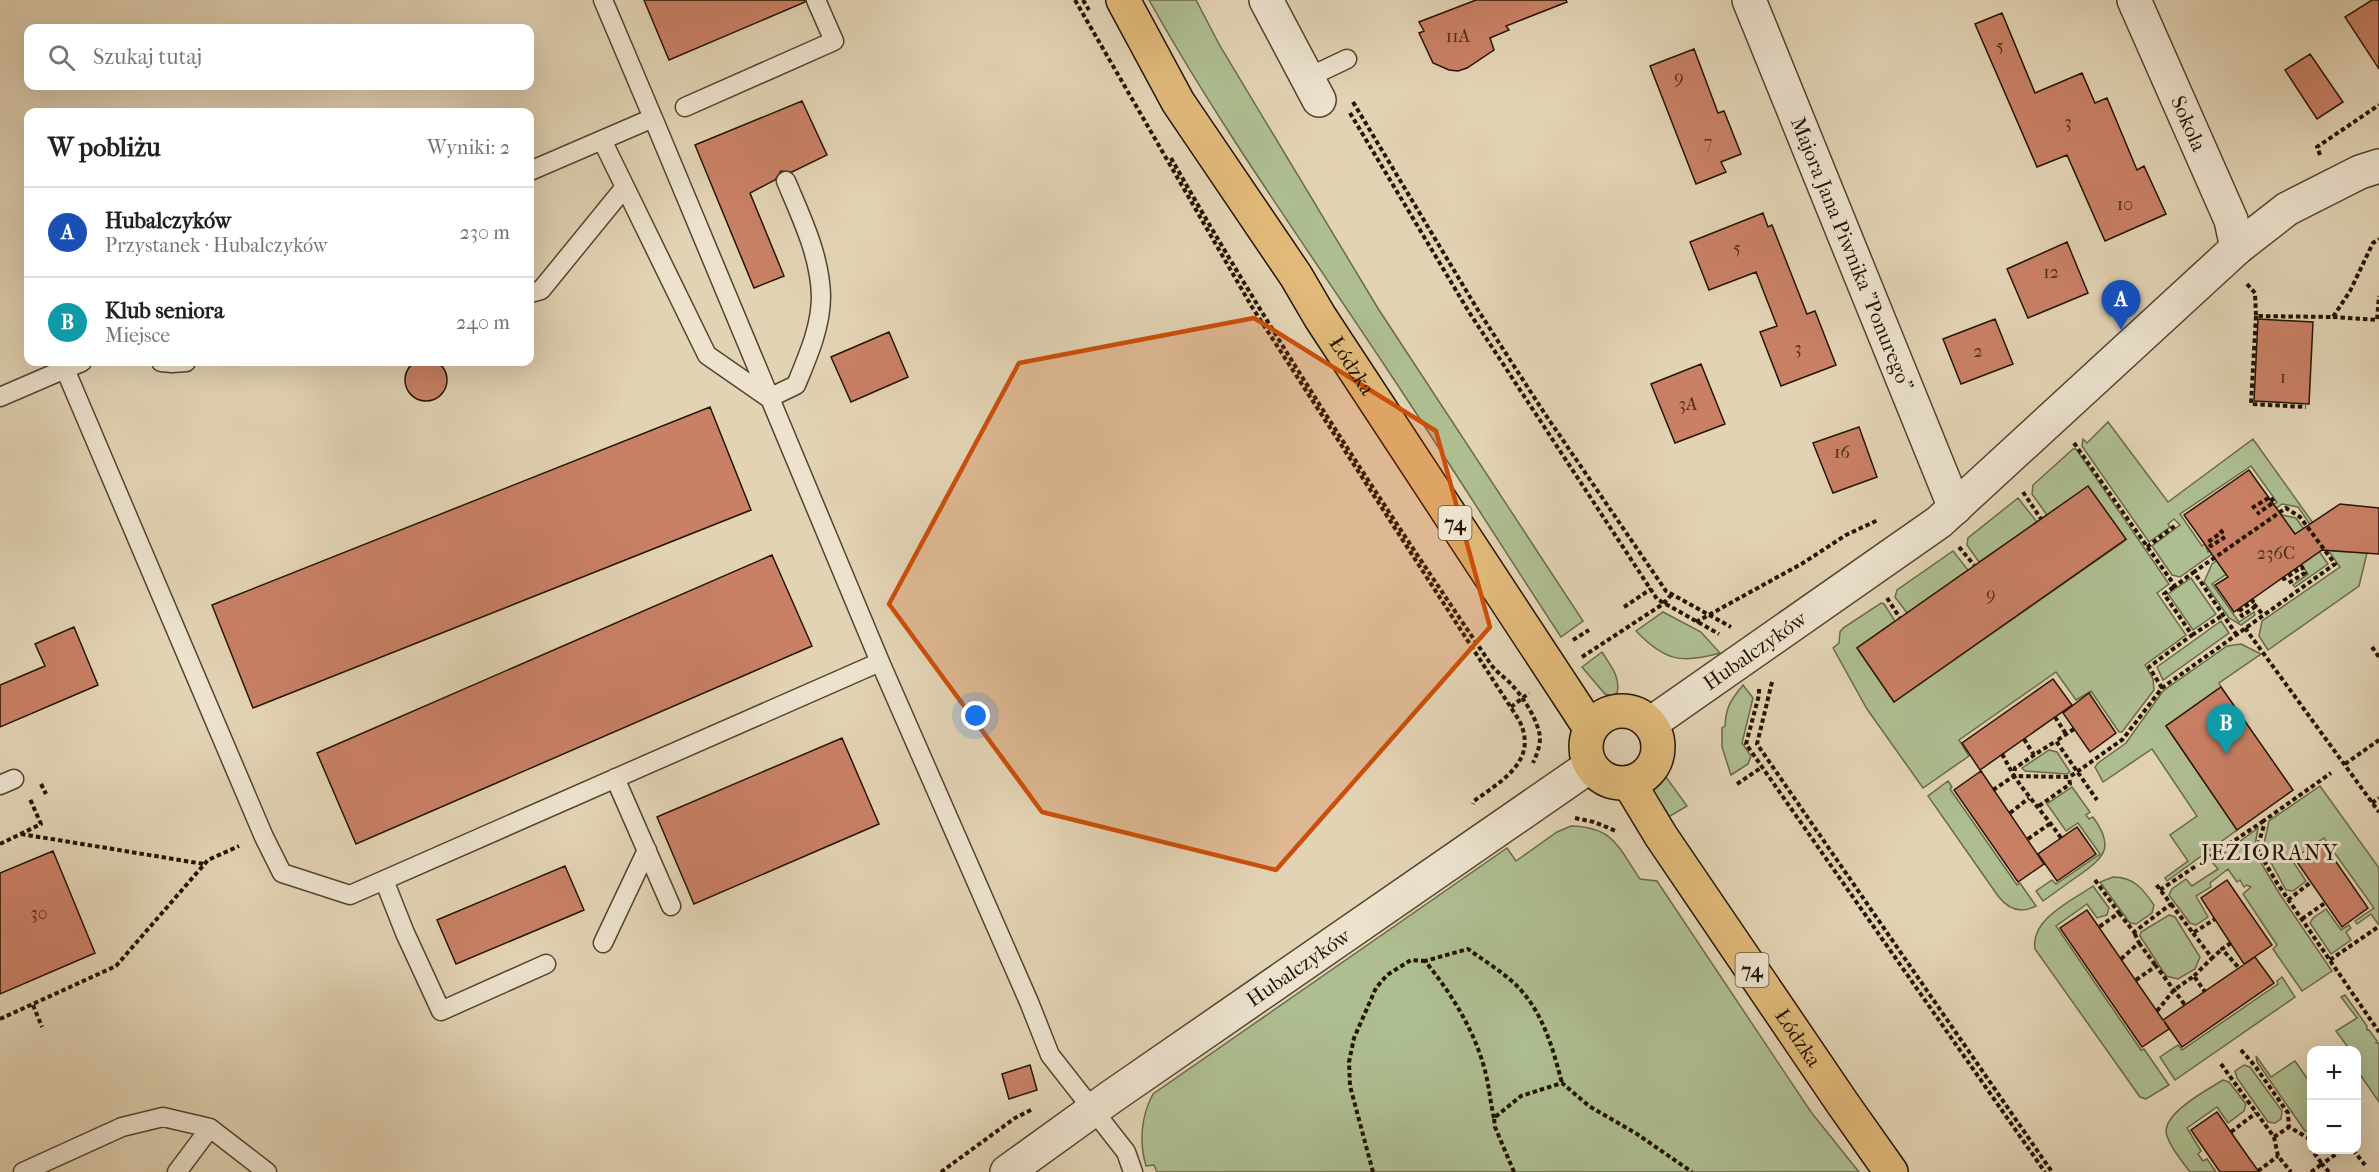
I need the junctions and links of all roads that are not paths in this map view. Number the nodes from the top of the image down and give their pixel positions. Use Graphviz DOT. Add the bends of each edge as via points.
graph roads {
  1 [pos="603,0"];
  2 [pos="816,0"];
  3 [pos="1123,0"];
  4 [pos="1266,0"];
  5 [pos="1749,0"];
  6 [pos="2134,0"];
  7 [pos="1326,74"];
  8 [pos="685,107"];
  9 [pos="653,118"];
  10 [pos="602,140"];
  11 [pos="534,169"];
  12 [pos="2373,171"];
  13 [pos="786,181"];
  14 [pos="625,187"];
  15 [pos="2237,248"];
  16 [pos="534,292"];
  17 [pos="72,366"];
  18 [pos="65,369"];
  19 [pos="0,397"];
  20 [pos="769,398"];
  21 [pos="1955,508"];
  22 [pos="879,662"];
  23 [pos="1650,724"];
  24 [pos="1590,728"];
  25 [pos="1590,766"];
  26 [pos="615,778"];
  27 [pos="1629,783"];
  28 [pos="647,850"];
  29 [pos="384,880"];
  30 [pos="671,906"];
  31 [pos="603,943"];
  32 [pos="546,964"];
  33 [pos="1094,1110"];
  34 [pos="210,1128"];
  35 [pos="23,1172"];
  36 [pos="177,1172"];
  37 [pos="267,1172"];
  38 [pos="1007,1172"];
  39 [pos="1133,1172"];
  40 [pos="1891,1172"];
  1 -- 9 [label="lane"];
  2 -- 8 [label="lane" via="834,40"];
  3 -- 24 [label="main road, Łódzka / 74" via="1178,102"];
  4 -- 7 [label="street"];
  5 -- 21 [label="street, Majora Jana Piwnika \"Ponurego\""];
  6 -- 15 [label="street, Sokola" via="2231,220"];
  9 -- 10 [label="lane"];
  9 -- 20 [label="lane"];
  10 -- 11 [label="lane"];
  10 -- 14 [label="lane"];
  12 -- 15 [label="street, Hubalczyków" via="2287,209"];
  13 -- 20 [label="lane" via="812,244 821,295 810,350 796,385"];
  14 -- 16 [label="lane" via="541,290"];
  14 -- 20 [label="lane" via="707,355"];
  15 -- 21 [label="street, Hubalczyków"];
  17 -- 18 [label="lane"];
  18 -- 19 [label="lane"];
  18 -- 29 [label="lane" via="282,873 350,895"];
  20 -- 22 [label="lane"];
  21 -- 23 [label="street, Hubalczyków"];
  22 -- 26 [label="lane"];
  22 -- 33 [label="lane" via="1050,1055"];
  23 -- 24 [label="main road" via="1636,714 1619,711 1603,716"];
  23 -- 27 [label="main road" via="1658,741 1656,759 1646,775"];
  24 -- 25 [label="main road" via="1585,747"];
  25 -- 27 [label="main road" via="1614,783"];
  25 -- 33 [label="street, Hubalczyków"];
  26 -- 28 [label="lane"];
  26 -- 29 [label="lane"];
  27 -- 40 [label="main road, Łódzka / 74"];
  28 -- 30 [label="lane"];
  28 -- 31 [label="lane"];
  29 -- 32 [label="lane" via="441,1011"];
  33 -- 38 [label="street, Hubalczyków"];
  33 -- 39 [label="lane" via="1126,1152"];
  34 -- 35 [label="lane" via="163,1117 122,1127"];
  34 -- 36 [label="lane"];
  34 -- 37 [label="lane"];
}
